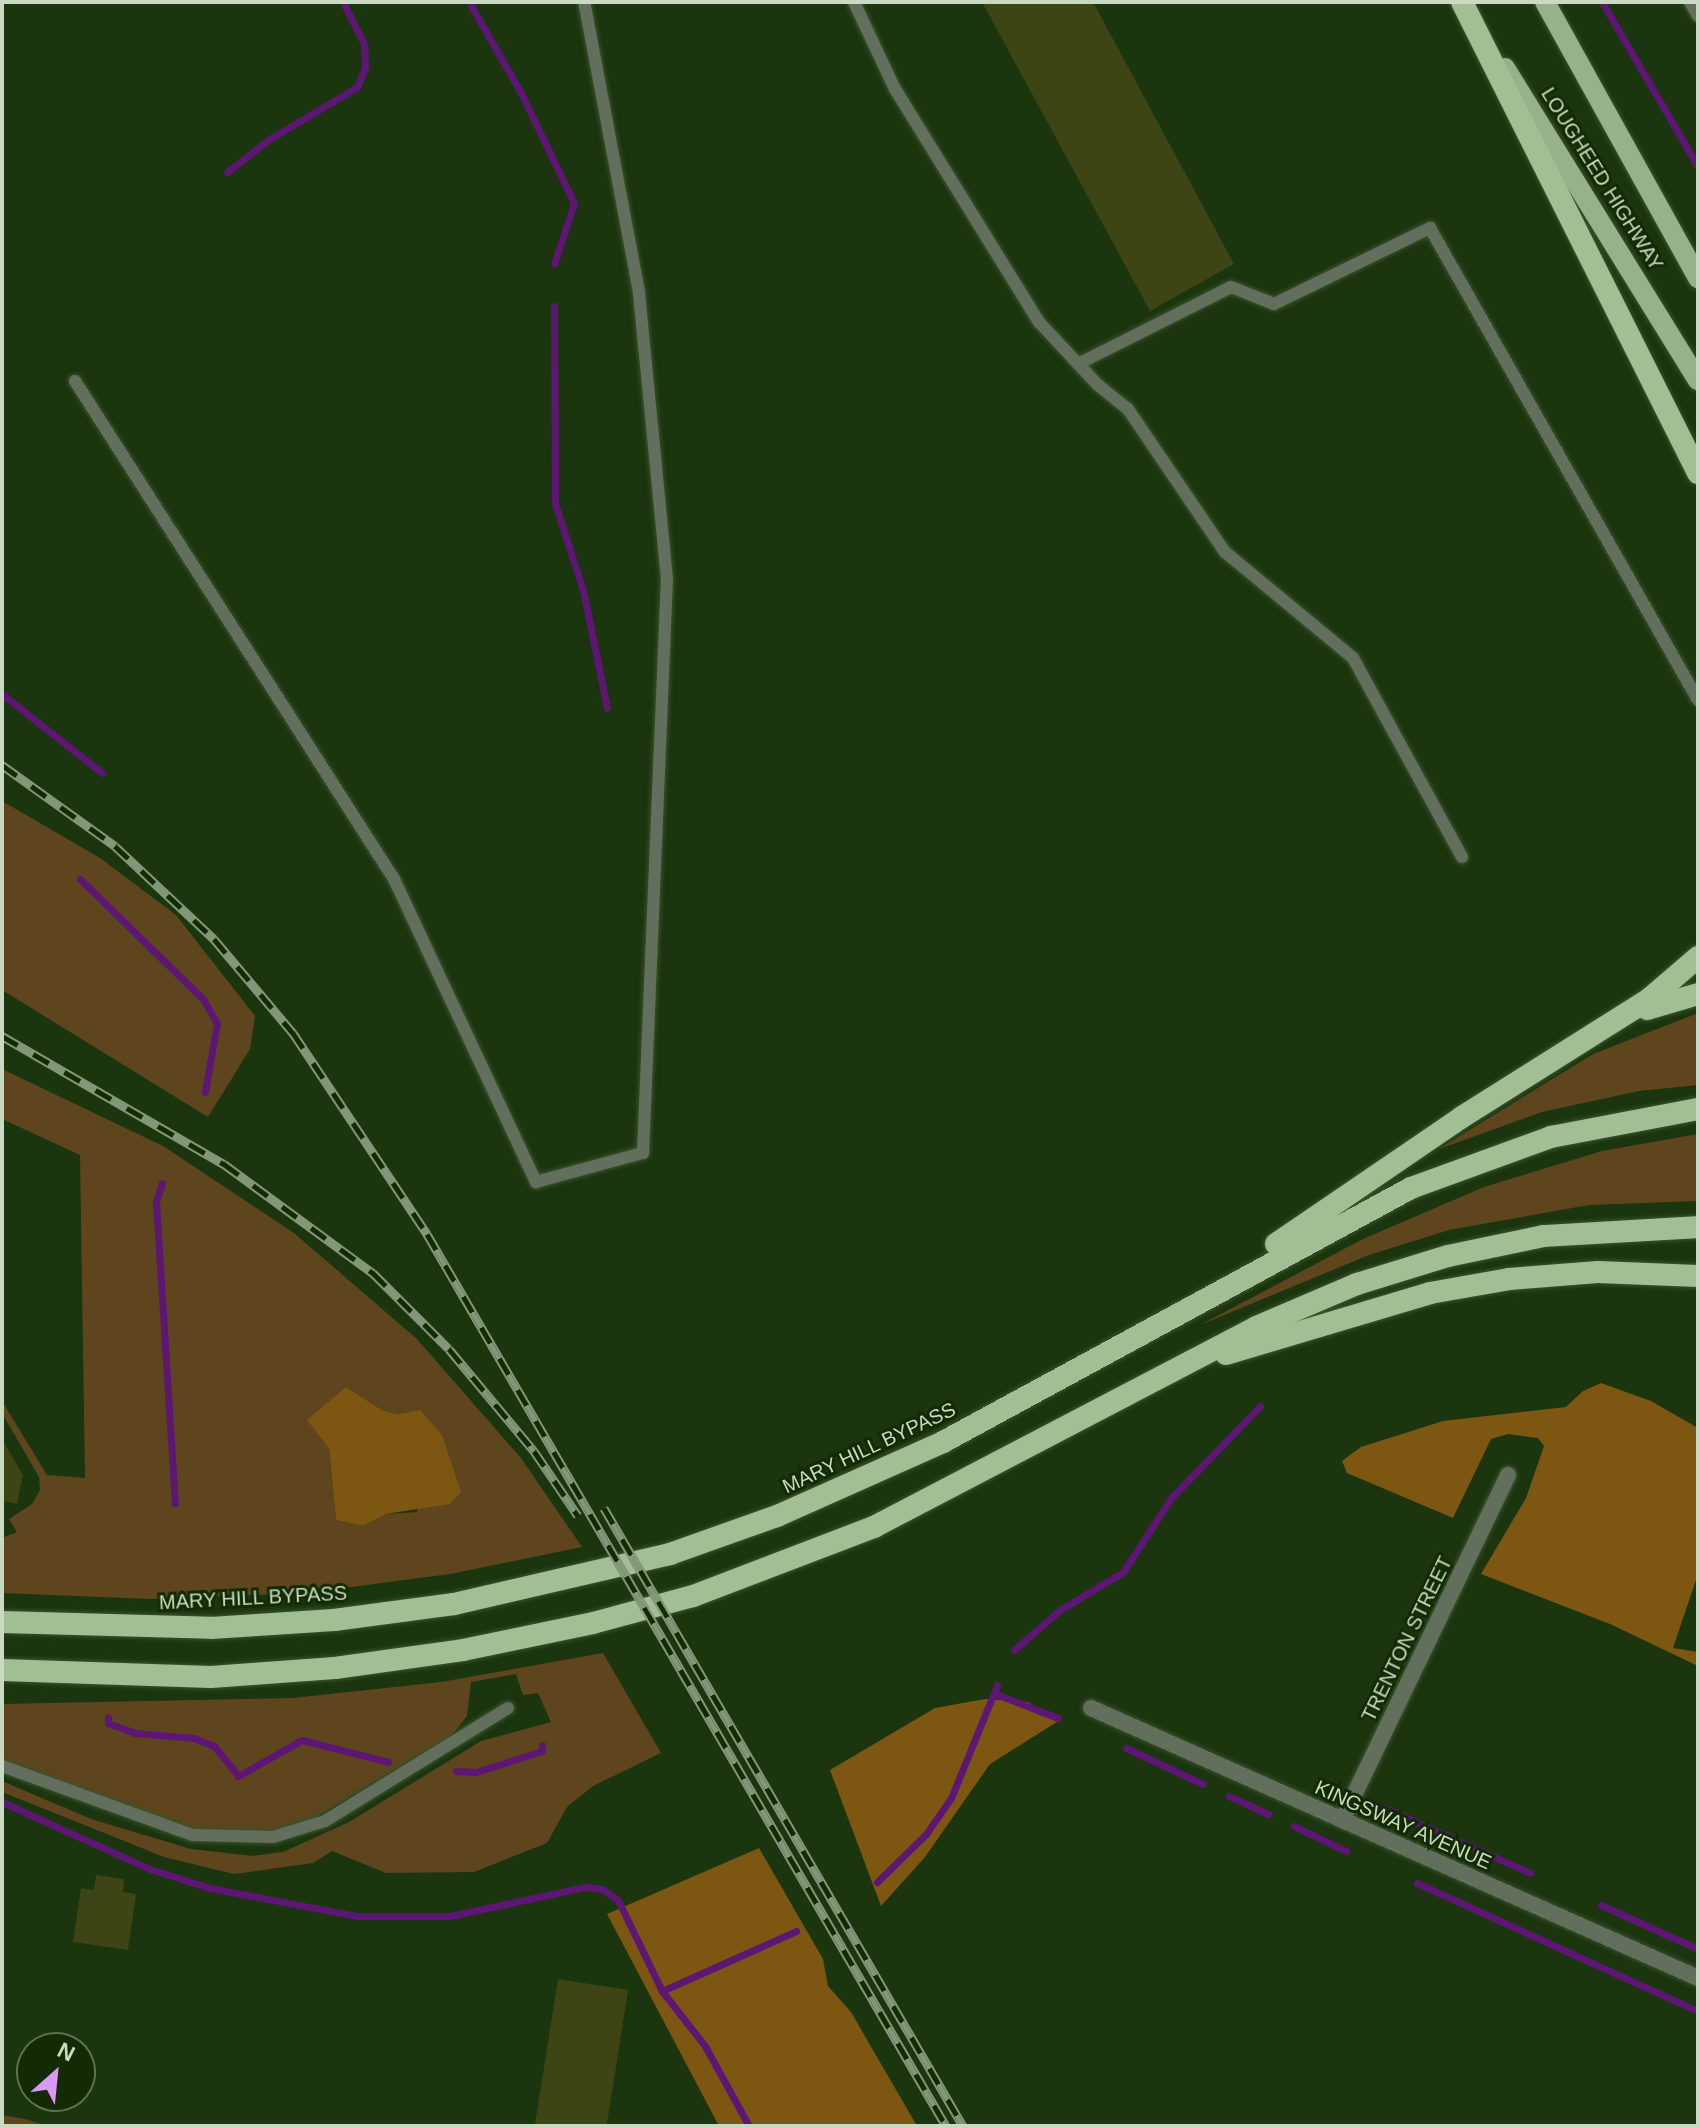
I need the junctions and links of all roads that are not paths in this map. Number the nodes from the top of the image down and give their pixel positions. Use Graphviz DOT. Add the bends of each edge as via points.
graph roads {
  1 [pos="584,2"];
  2 [pos="854,2"];
  3 [pos="1464,2"];
  4 [pos="1545,2"];
  5 [pos="1690,2"];
  6 [pos="1698,16"];
  7 [pos="1696,275"];
  8 [pos="1078,364"];
  9 [pos="1698,380"];
  10 [pos="75,381"];
  11 [pos="1698,473"];
  12 [pos="1698,700"];
  13 [pos="1462,857"];
  14 [pos="1698,957"];
  15 [pos="1698,994"];
  16 [pos="1606,1028"];
  17 [pos="1698,1109"];
  18 [pos="1698,1227"];
  19 [pos="1698,1276"];
  20 [pos="1170,1318"];
  21 [pos="1171,1371"];
  22 [pos="1508,1475"];
  23 [pos="2,1622"];
  24 [pos="2,1670"];
  25 [pos="508,1708"];
  26 [pos="1091,1708"];
  27 [pos="2,1766"];
  28 [pos="1342,1820"];
  29 [pos="1698,1978"];
  1 -- 10 [label="lane" via="639,292 667,579 643,1153 536,1182 394,879"];
  2 -- 8 [label="lane" via="895,89 1039,322"];
  3 -- 9 [label="main road, LOUGHEED HIGHWAY"];
  3 -- 11 [label="highway"];
  4 -- 7 [label="main road, LOUGHEED HIGHWAY"];
  5 -- 6 [label="lane"];
  8 -- 12 [label="lane" via="1231,287 1274,304 1430,228"];
  8 -- 13 [label="lane" via="1128,409 1225,552 1353,658"];
  14 -- 16 [label="highway"];
  15 -- 16 [label="highway" via="1661,1003"];
  16 -- 20 [label="highway" via="1462,1117"];
  17 -- 20 [label="highway, MARY HILL BYPASS" via="1598,1125 1457,1169 1324,1231"];
  18 -- 21 [label="highway" via="1570,1233 1448,1256 1314,1301"];
  19 -- 21 [label="highway" via="1598,1272 1430,1293"];
  20 -- 23 [label="highway, MARY HILL BYPASS" via="1035,1395 866,1480 657,1557 454,1604 334,1620 211,1628"];
  21 -- 24 [label="highway" via="963,1485 874,1527 693,1596 593,1623 463,1650 335,1668 211,1677"];
  22 -- 28 [label="street, TRENTON STREET"];
  25 -- 27 [label="lane" via="325,1821 273,1837 193,1835"];
  26 -- 28 [label="street, KINGSWAY AVENUE"];
  28 -- 29 [label="street, KINGSWAY AVENUE"];
}
